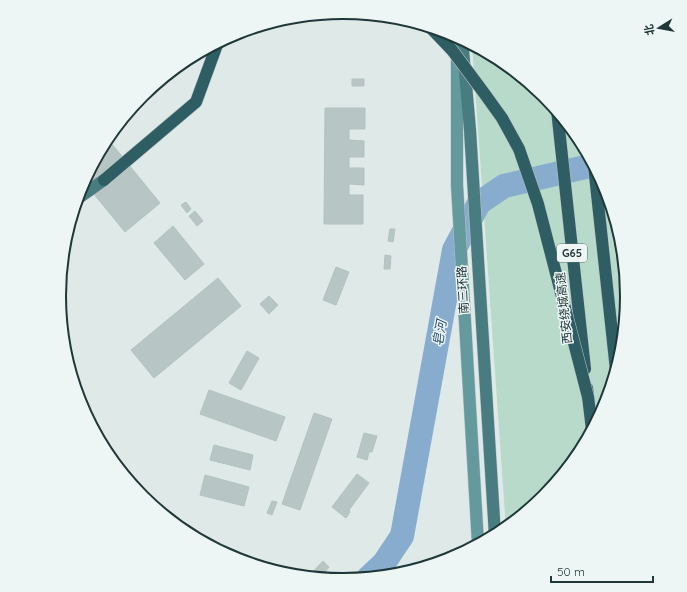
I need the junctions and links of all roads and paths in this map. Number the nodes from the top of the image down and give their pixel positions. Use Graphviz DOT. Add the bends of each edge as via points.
graph roads {
  1 [pos="439,36"];
  2 [pos="457,44"];
  3 [pos="463,46"];
  4 [pos="215,51"];
  5 [pos="558,121"];
  6 [pos="596,182"];
  7 [pos="87,193"];
  8 [pos="614,354"];
  9 [pos="588,397"];
  10 [pos="591,421"];
  11 [pos="494,528"];
  12 [pos="478,538"];
  1 -- 9 [label="highway, bridge" via="452,50 502,118 519,149 538,204"];
  2 -- 12 [label="main road, 南三环路" via="457,185"];
  3 -- 11 [label="highway, 南三环路, bridge"];
  4 -- 7 [label="highway" via="196,102"];
  5 -- 9 [label="highway, 西安绕城高速 / G65, bridge"];
  6 -- 8 [label="highway, G65"];
  9 -- 10 [label="highway, 西安绕城高速 / G65"];
}
